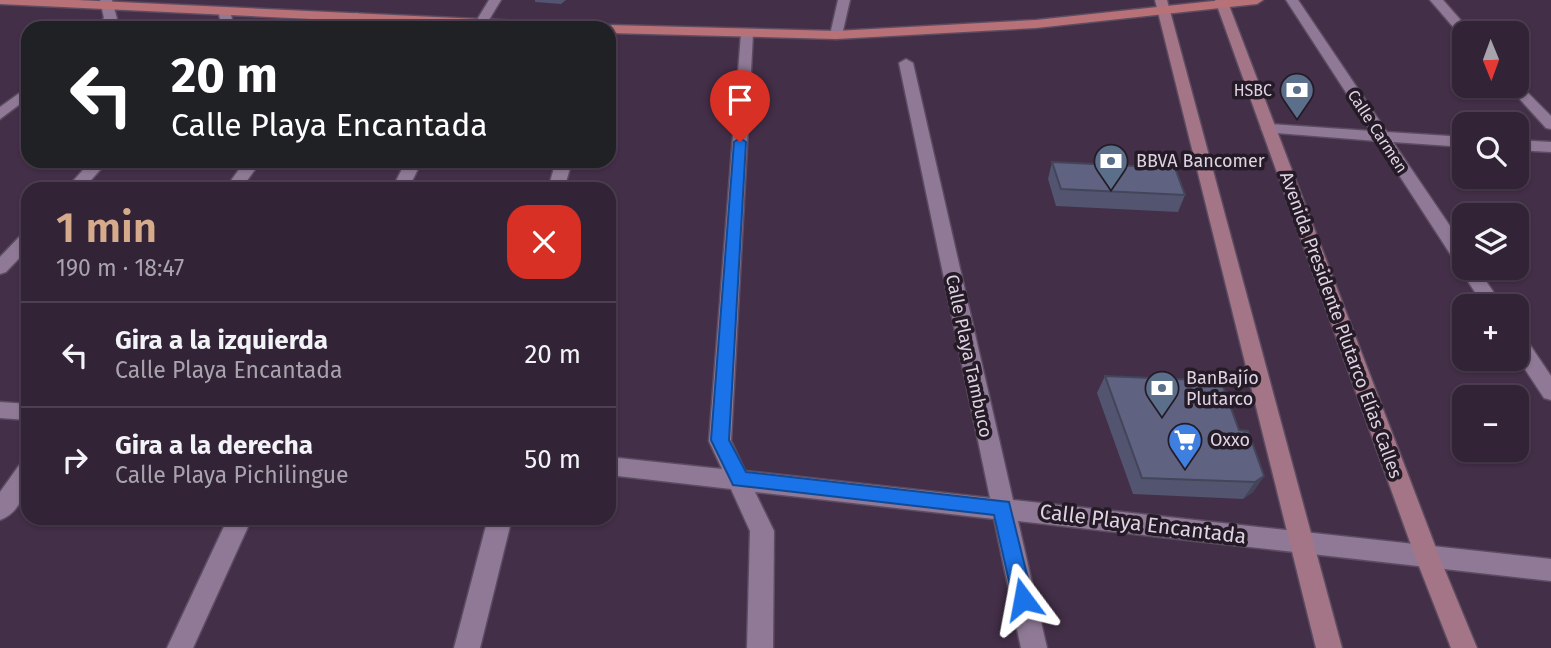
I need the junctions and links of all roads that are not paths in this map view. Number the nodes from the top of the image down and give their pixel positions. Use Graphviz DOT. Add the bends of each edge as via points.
graph roads {
  1 [pos="495,0"];
  2 [pos="844,0"];
  3 [pos="1258,0"];
  4 [pos="1292,0"];
  5 [pos="1436,0"];
  6 [pos="1,1"];
  7 [pos="107,2"];
  8 [pos="1222,2"];
  9 [pos="1162,5"];
  10 [pos="224,11"];
  11 [pos="109,21"];
  12 [pos="225,21"];
  13 [pos="341,21"];
  14 [pos="483,21"];
  15 [pos="1455,21"];
  16 [pos="616,29"];
  17 [pos="747,34"];
  18 [pos="836,35"];
  19 [pos="905,63"];
  20 [pos="21,97"];
  21 [pos="1526,98"];
  22 [pos="0,115"];
  23 [pos="1551,125"];
  24 [pos="1269,129"];
  25 [pos="1381,136"];
  26 [pos="1452,141"];
  27 [pos="1529,146"];
  28 [pos="1551,148"];
  29 [pos="94,168"];
  30 [pos="80,182"];
  31 [pos="1452,242"];
  32 [pos="21,246"];
  33 [pos="0,268"];
  34 [pos="1529,359"];
  35 [pos="1551,392"];
  36 [pos="0,410"];
  37 [pos="21,412"];
  38 [pos="616,467"];
  39 [pos="740,479"];
  40 [pos="21,481"];
  41 [pos="1002,508"];
  42 [pos="0,510"];
  43 [pos="237,525"];
  44 [pos="498,525"];
  45 [pos="1303,542"];
  46 [pos="1427,556"];
  47 [pos="1551,569"];
  48 [pos="180,648"];
  49 [pos="467,648"];
  50 [pos="760,648"];
  51 [pos="1034,648"];
  52 [pos="1329,648"];
  53 [pos="1464,648"];
  1 -- 14 [label="street"];
  2 -- 18 [label="street"];
  3 -- 8 [label="main road"];
  4 -- 25 [label="street, Calle Carmen"];
  5 -- 15 [label="street"];
  6 -- 7 [label="main road"];
  7 -- 10 [label="main road"];
  7 -- 11 [label="street"];
  8 -- 9 [label="main road"];
  8 -- 24 [label="main road, Avenida Presidente Plutarco Elías Calles"];
  9 -- 18 [label="main road" via="1036,24"];
  9 -- 45 [label="main road"];
  10 -- 12 [label="street"];
  10 -- 13 [label="main road"];
  16 -- 17 [label="main road"];
  17 -- 18 [label="main road"];
  17 -- 39 [label="street" via="720,440"];
  19 -- 41 [label="street, Calle Playa Tambuco"];
  20 -- 22 [label="street"];
  21 -- 23 [label="street"];
  24 -- 25 [label="street"];
  24 -- 46 [label="main road, Avenida Presidente Plutarco Elías Calles"];
  25 -- 26 [label="street"];
  25 -- 31 [label="street, Calle Carmen"];
  27 -- 28 [label="street"];
  29 -- 30 [label="street"];
  32 -- 33 [label="street"];
  34 -- 35 [label="street"];
  36 -- 37 [label="street"];
  38 -- 39 [label="street, Calle Playa Encantada"];
  39 -- 41 [label="street, Calle Playa Encantada"];
  39 -- 50 [label="street" via="762,531"];
  40 -- 42 [label="street"];
  41 -- 45 [label="street, Calle Playa Encantada"];
  41 -- 51 [label="street, Calle Playa Tambuco"];
  43 -- 48 [label="street"];
  44 -- 49 [label="street"];
  45 -- 46 [label="street, Calle Playa Encantada"];
  45 -- 52 [label="main road"];
  46 -- 47 [label="street, Calle Playa Encantada"];
  46 -- 53 [label="main road, Avenida Presidente Plutarco Elías Calles"];
}
